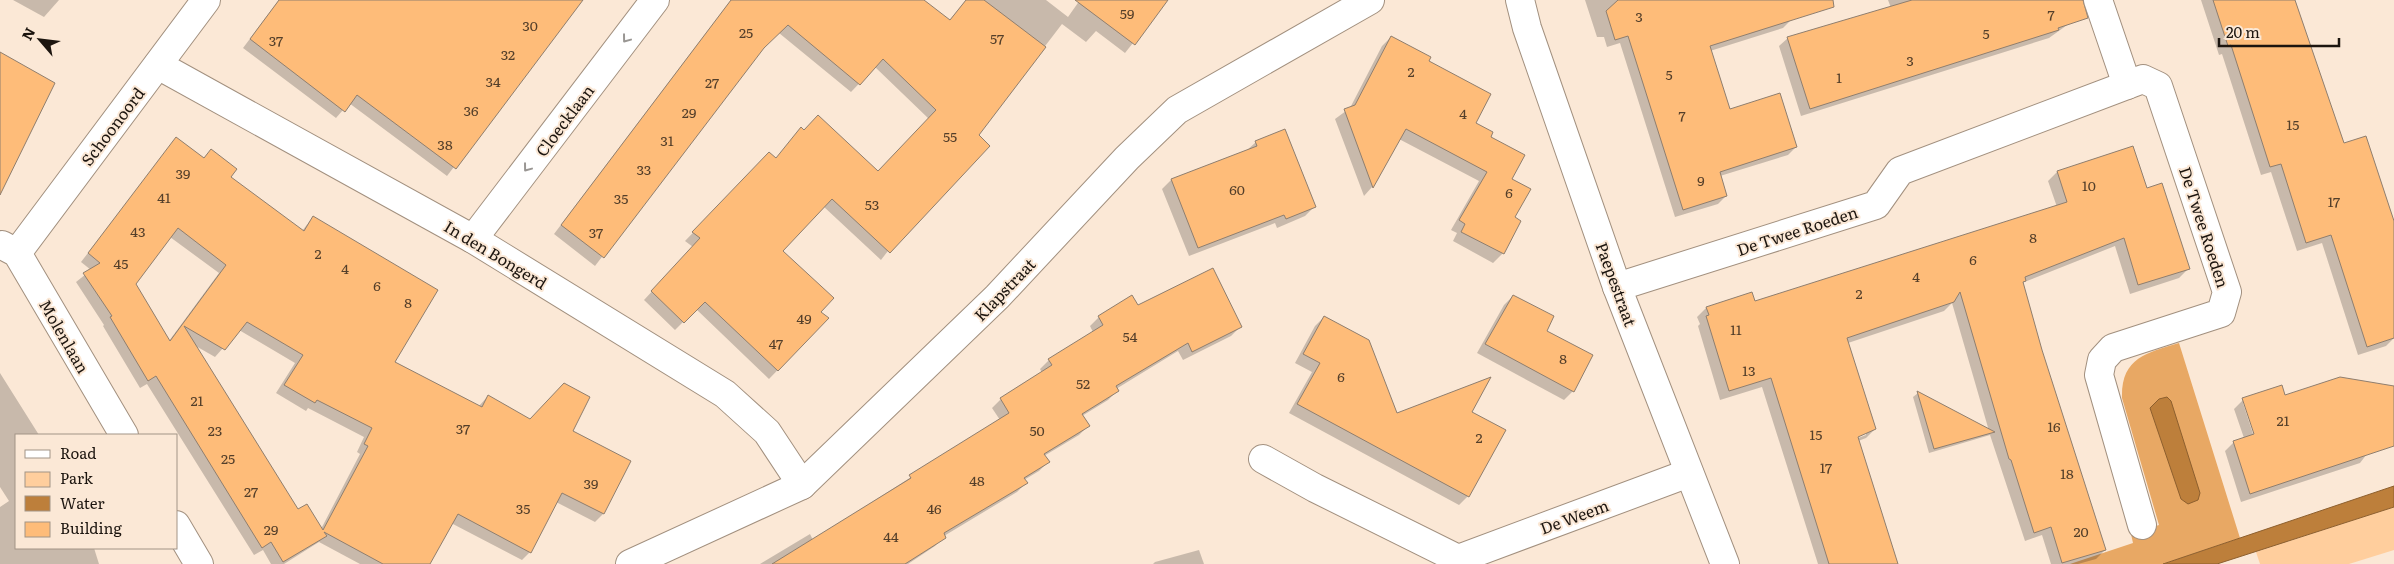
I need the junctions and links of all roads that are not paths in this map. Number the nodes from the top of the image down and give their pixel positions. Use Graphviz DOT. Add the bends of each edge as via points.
graph roads {
  1 [pos="206,0"];
  2 [pos="655,0"];
  3 [pos="1370,0"];
  4 [pos="1520,0"];
  5 [pos="2098,0"];
  6 [pos="158,65"];
  7 [pos="2127,85"];
  8 [pos="473,239"];
  9 [pos="8,249"];
  10 [pos="1618,287"];
  11 [pos="123,434"];
  12 [pos="1262,459"];
  13 [pos="1689,474"];
  14 [pos="802,485"];
  15 [pos="2142,525"];
  16 [pos="178,528"];
  17 [pos="1459,562"];
  18 [pos="199,564"];
  19 [pos="630,564"];
  20 [pos="1725,564"];
  1 -- 6 [label="street, Schoonoord"];
  2 -- 8 [label="street, Cloecklaan, one-way"];
  3 -- 14 [label="street, Klapstraat" via="1177,110 1127,158 997,297"];
  4 -- 10 [label="street, Paepestraat"];
  5 -- 7 [label="street"];
  6 -- 8 [label="street, In den Bongerd"];
  6 -- 9 [label="street, Schoonoord"];
  7 -- 10 [label="street, De Twee Roeden" via="1900,171 1876,205"];
  7 -- 15 [label="street, De Twee Roeden" via="2142,79 2158,86 2227,292 2221,313 2113,348 2102,360 2100,374"];
  8 -- 14 [label="street, In den Bongerd" via="725,394 767,432"];
  9 -- 11 [label="street, Molenlaan"];
  10 -- 13 [label="street, Paepestraat"];
  12 -- 17 [label="street, De Weem"];
  13 -- 17 [label="street, De Weem"];
  13 -- 20 [label="street, Paepestraat"];
  14 -- 19 [label="street, Klapstraat"];
  16 -- 18 [label="street"];
}
